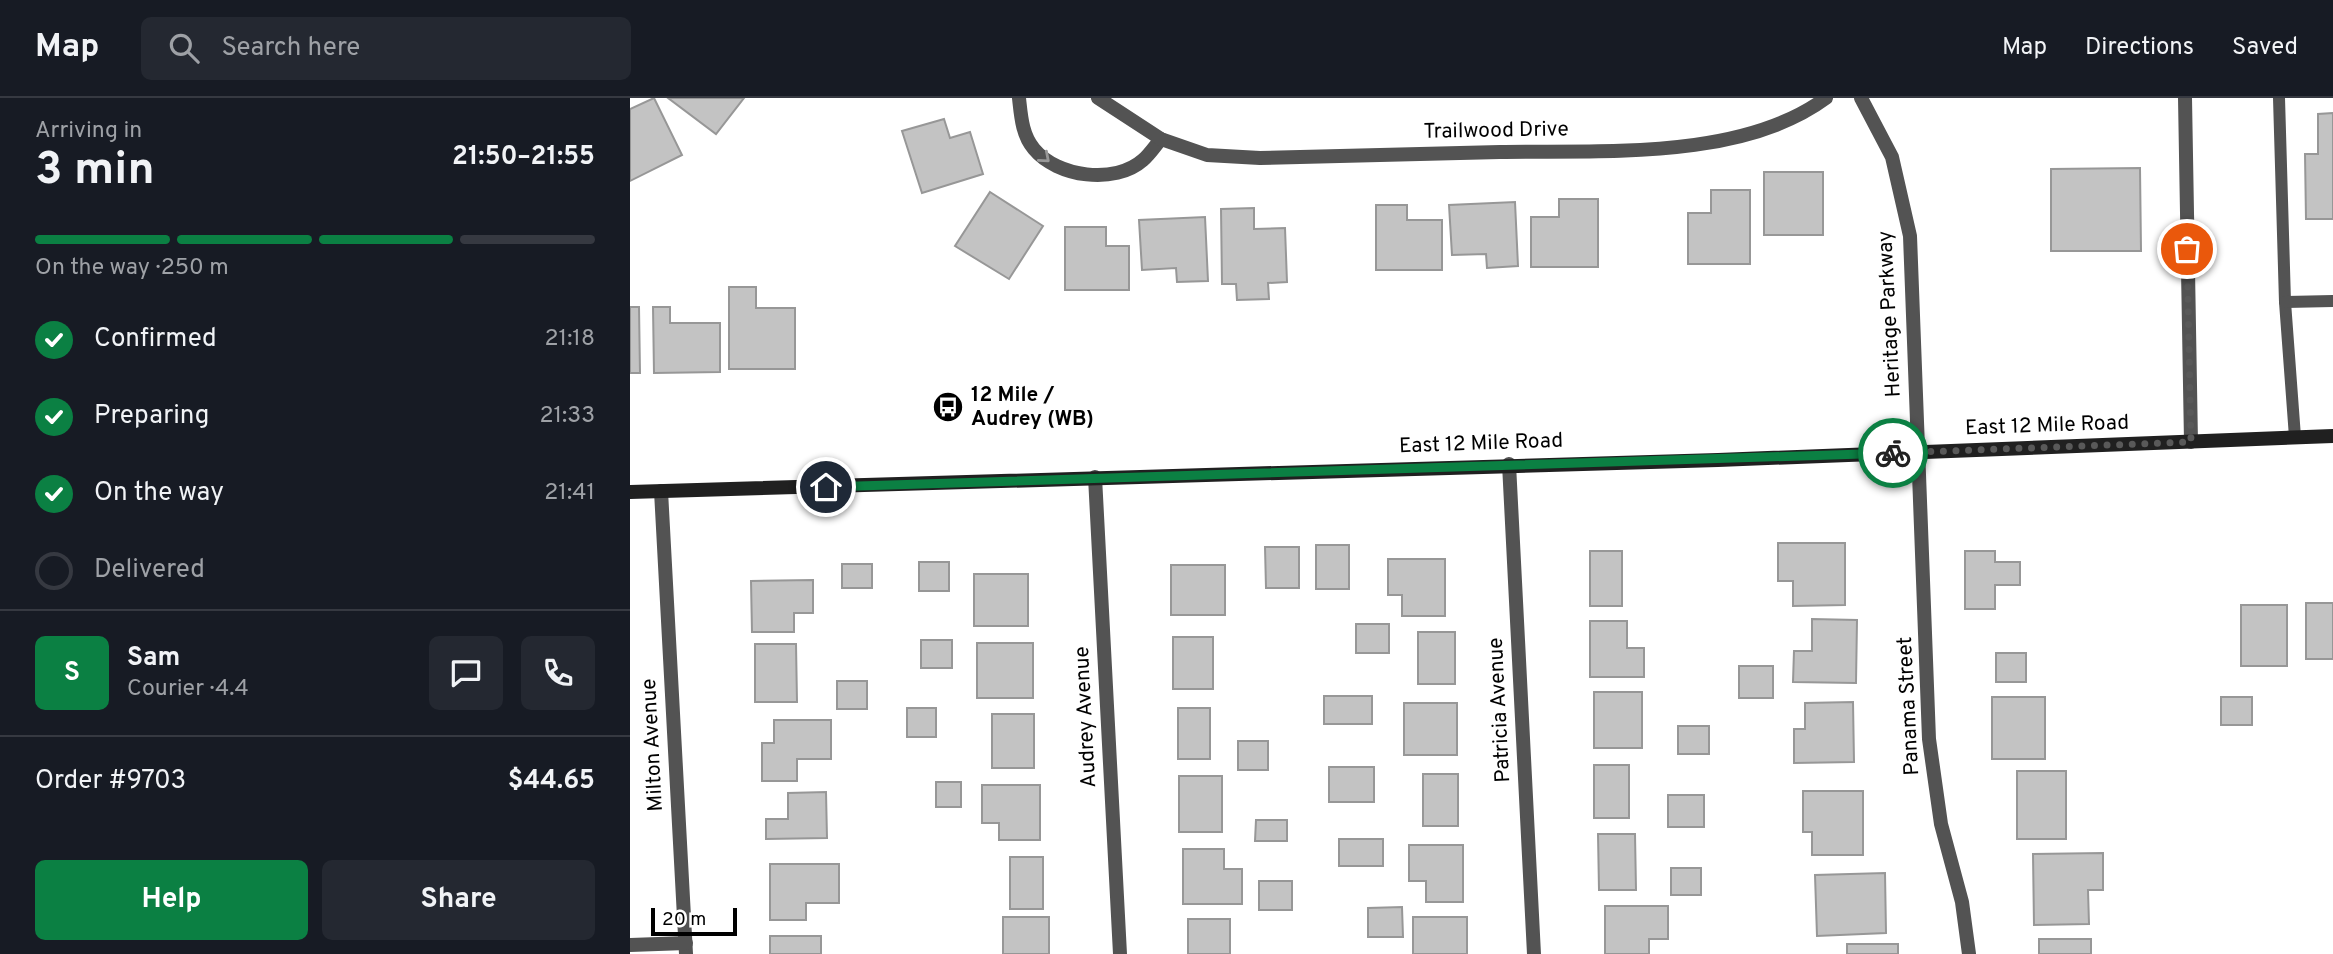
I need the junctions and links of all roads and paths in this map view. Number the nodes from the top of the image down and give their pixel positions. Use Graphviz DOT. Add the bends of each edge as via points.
graph roads {
  1 [pos="1019,98"];
  2 [pos="1098,98"];
  3 [pos="1826,98"];
  4 [pos="1861,98"];
  5 [pos="2185,98"];
  6 [pos="2279,98"];
  7 [pos="1161,139"];
  8 [pos="2333,301"];
  9 [pos="2285,302"];
  10 [pos="2333,436"];
  11 [pos="2295,438"];
  12 [pos="2191,442"];
  13 [pos="1918,452"];
  14 [pos="1509,464"];
  15 [pos="1095,477"];
  16 [pos="661,491"];
  17 [pos="630,492"];
  18 [pos="630,945"];
  19 [pos="686,948"];
  20 [pos="1120,954"];
  21 [pos="1534,954"];
  22 [pos="1969,954"];
  1 -- 7 [label="street, one-way" via="1022,126 1034,149 1057,169 1103,176 1141,162"];
  2 -- 7 [label="street, Trailwood Drive"];
  3 -- 7 [label="street, Trailwood Drive" via="1769,127 1711,142 1637,149 1260,158 1207,155"];
  4 -- 13 [label="street, Heritage Parkway" via="1892,157 1910,236"];
  5 -- 12 [label="street"];
  6 -- 9 [label="lane"];
  8 -- 9 [label="lane"];
  9 -- 11 [label="lane"];
  10 -- 11 [label="main road, East 12 Mile Road"];
  11 -- 12 [label="main road, East 12 Mile Road"];
  12 -- 13 [label="main road, East 12 Mile Road"];
  13 -- 14 [label="main road, East 12 Mile Road"];
  13 -- 22 [label="street, Panama Street" via="1929,739 1941,824 1962,902"];
  14 -- 15 [label="main road, East 12 Mile Road"];
  14 -- 21 [label="street, Patricia Avenue"];
  15 -- 16 [label="main road, East 12 Mile Road"];
  15 -- 20 [label="street, Audrey Avenue"];
  16 -- 17 [label="main road, East 12 Mile Road"];
  16 -- 19 [label="street, Milton Avenue"];
  18 -- 19 [label="street"];
}
